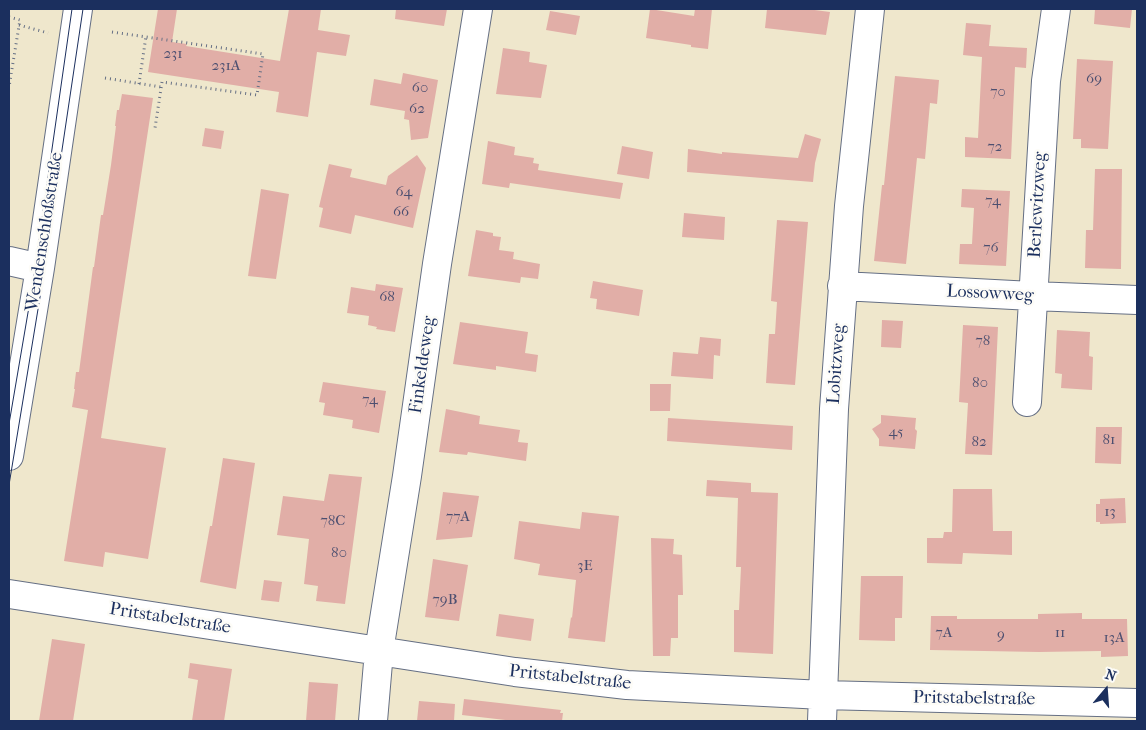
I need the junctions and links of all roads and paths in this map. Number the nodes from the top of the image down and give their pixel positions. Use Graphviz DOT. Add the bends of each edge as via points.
graph roads {
  1 [pos="78,9"];
  2 [pos="478,9"];
  3 [pos="870,9"];
  4 [pos="1056,9"];
  5 [pos="9,17"];
  6 [pos="19,25"];
  7 [pos="48,32"];
  8 [pos="112,32"];
  9 [pos="146,36"];
  10 [pos="105,78"];
  11 [pos="139,84"];
  12 [pos="9,87"];
  13 [pos="161,87"];
  14 [pos="155,128"];
  15 [pos="9,261"];
  16 [pos="40,268"];
  17 [pos="842,286"];
  18 [pos="1032,296"];
  19 [pos="1137,300"];
  20 [pos="1026,402"];
  21 [pos="9,456"];
  22 [pos="9,594"];
  23 [pos="379,651"];
  24 [pos="1137,703"];
  25 [pos="823,708"];
  26 [pos="373,721"];
  1 -- 16 [label="street, Wendenschloßstraße"];
  2 -- 23 [label="street, Finkeldeweg"];
  3 -- 17 [label="street, Lobitzweg"];
  4 -- 18 [label="street, Berlewitzweg" via="1046,81"];
  5 -- 6 [label="path" via="20,20"];
  6 -- 7 [label="path"];
  6 -- 12 [label="path"];
  8 -- 9 [label="path"];
  9 -- 11 [label="path"];
  9 -- 13 [label="path" via="263,54 257,95 162,82"];
  10 -- 11 [label="path"];
  11 -- 13 [label="path"];
  13 -- 14 [label="path"];
  15 -- 16 [label="street"];
  16 -- 21 [label="street, Wendenschloßstraße"];
  17 -- 18 [label="street, Lossowweg"];
  17 -- 25 [label="street, Lobitzweg"];
  18 -- 19 [label="street, Lossowweg"];
  18 -- 20 [label="street, Berlewitzweg"];
  22 -- 23 [label="street, Pritstabelstraße"];
  23 -- 25 [label="street, Pritstabelstraße" via="515,672"];
  23 -- 26 [label="street, Finkeldeweg"];
  24 -- 25 [label="street, Pritstabelstraße"];
}
